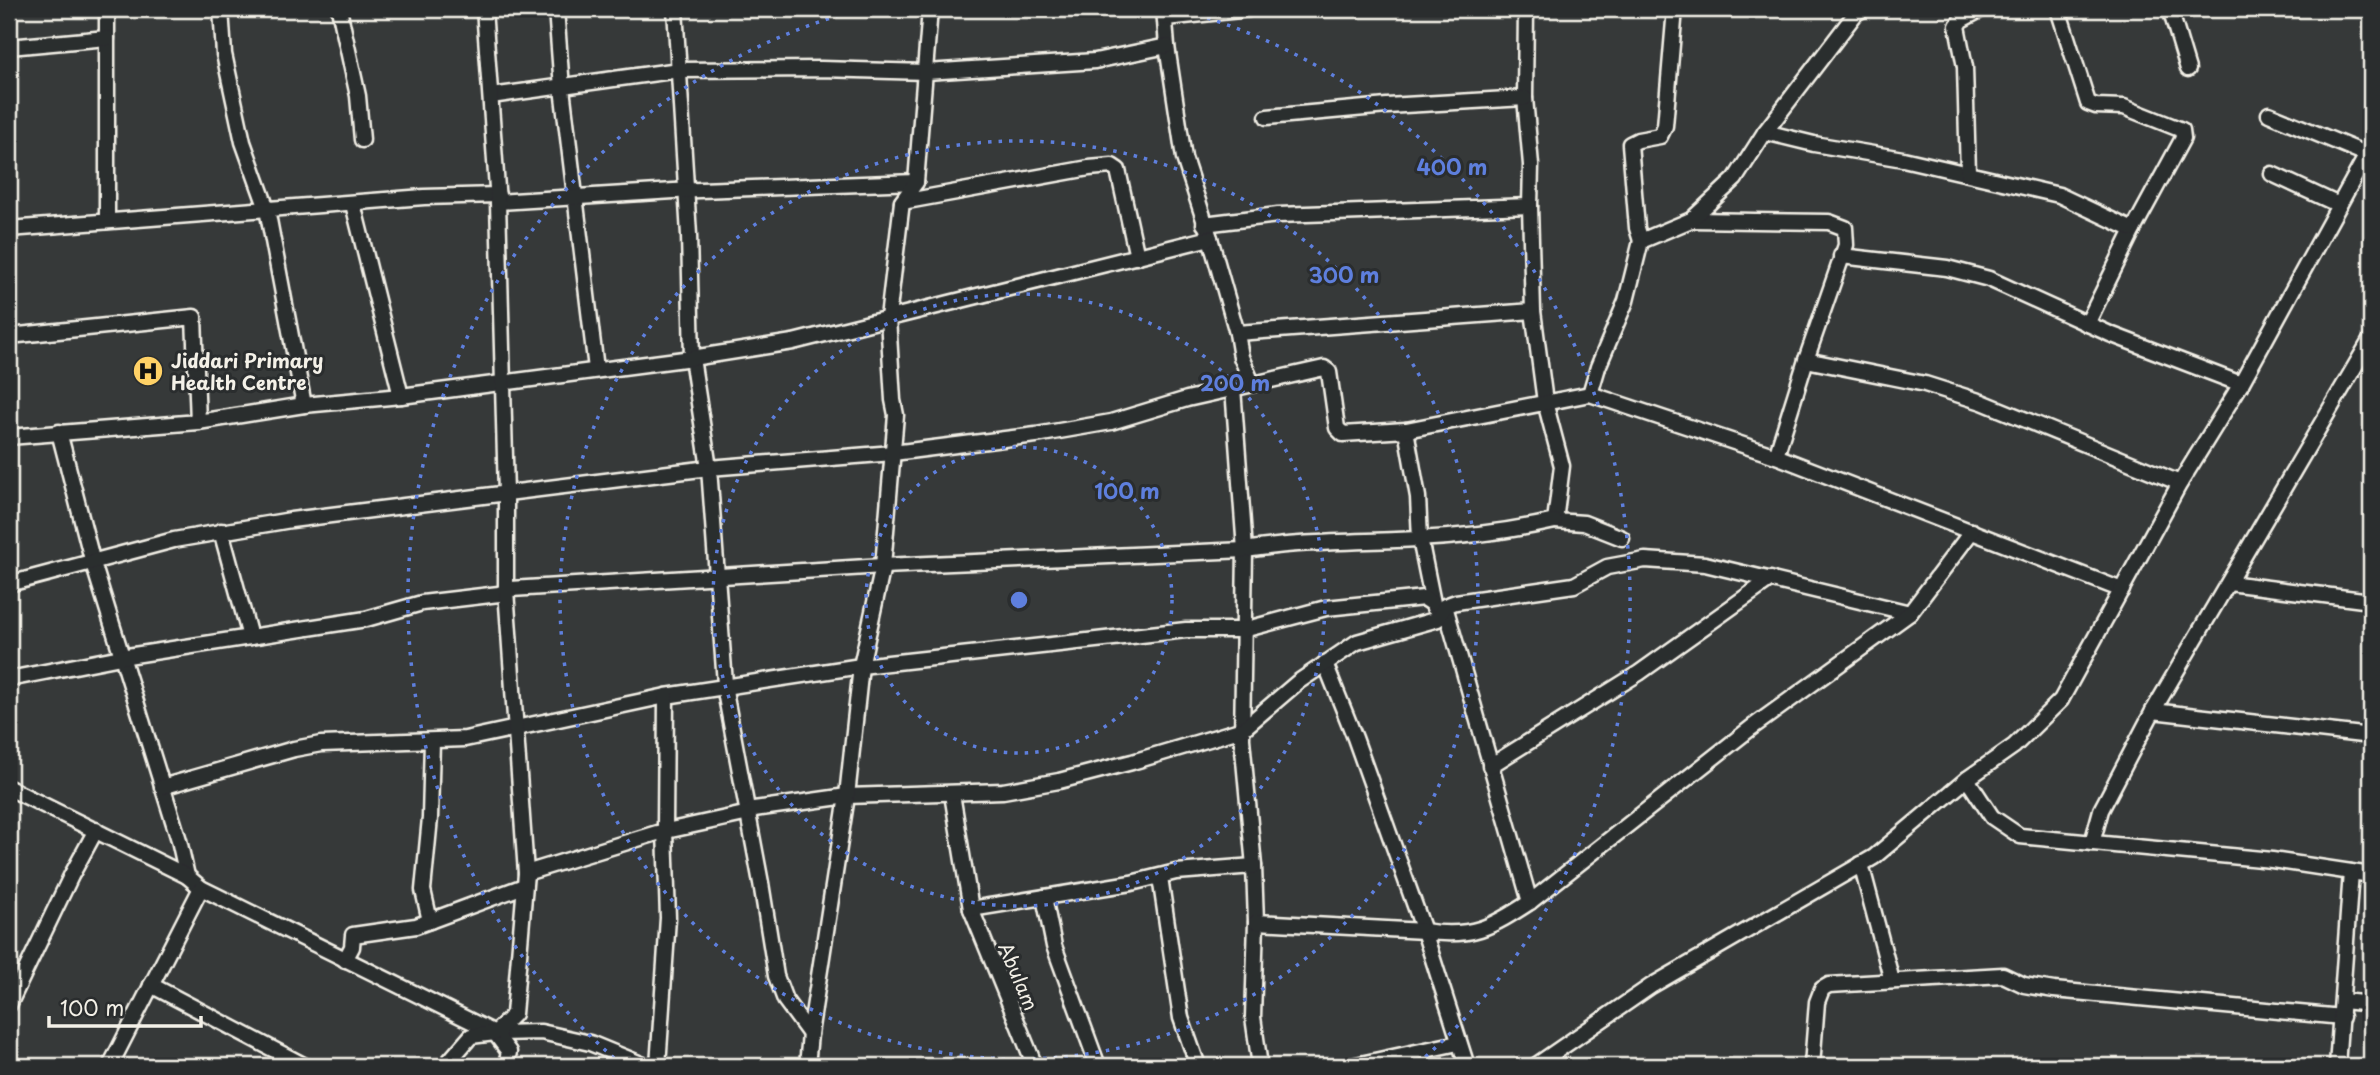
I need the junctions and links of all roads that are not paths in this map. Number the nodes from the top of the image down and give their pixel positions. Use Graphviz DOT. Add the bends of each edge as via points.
graph roads {
  1 [pos="107,9"];
  2 [pos="221,9"];
  3 [pos="339,9"];
  4 [pos="484,9"];
  5 [pos="556,9"];
  6 [pos="675,9"];
  7 [pos="930,9"];
  8 [pos="1249,9"];
  9 [pos="1526,9"];
  10 [pos="1675,9"];
  11 [pos="1863,9"];
  12 [pos="1982,9"];
  13 [pos="2058,9"];
  14 [pos="2170,9"];
  15 [pos="1165,13"];
  16 [pos="107,38"];
  17 [pos="1167,46"];
  18 [pos="9,47"];
  19 [pos="2188,69"];
  20 [pos="679,70"];
  21 [pos="926,72"];
  22 [pos="562,88"];
  23 [pos="491,96"];
  24 [pos="1525,98"];
  25 [pos="2269,114"];
  26 [pos="1267,117"];
  27 [pos="1765,132"];
  28 [pos="362,140"];
  29 [pos="2370,152"];
  30 [pos="1968,173"];
  31 [pos="2272,174"];
  32 [pos="916,182"];
  33 [pos="687,191"];
  34 [pos="498,198"];
  35 [pos="577,198"];
  36 [pos="902,202"];
  37 [pos="353,204"];
  38 [pos="2339,205"];
  39 [pos="1530,206"];
  40 [pos="267,209"];
  41 [pos="1691,220"];
  42 [pos="107,221"];
  43 [pos="9,229"];
  44 [pos="2133,230"];
  45 [pos="1207,231"];
  46 [pos="1641,240"];
  47 [pos="1137,257"];
  48 [pos="1841,257"];
  49 [pos="1533,311"];
  50 [pos="888,317"];
  51 [pos="2087,324"];
  52 [pos="1237,333"];
  53 [pos="9,337"];
  54 [pos="2371,339"];
  55 [pos="692,358"];
  56 [pos="1806,360"];
  57 [pos="596,369"];
  58 [pos="503,383"];
  59 [pos="1252,383"];
  60 [pos="2241,384"];
  61 [pos="1233,388"];
  62 [pos="1590,394"];
  63 [pos="401,396"];
  64 [pos="1545,402"];
  65 [pos="303,405"];
  66 [pos="198,422"];
  67 [pos="1406,430"];
  68 [pos="59,432"];
  69 [pos="9,437"];
  70 [pos="893,453"];
  71 [pos="1776,456"];
  72 [pos="709,468"];
  73 [pos="2180,483"];
  74 [pos="506,494"];
  75 [pos="1555,521"];
  76 [pos="221,531"];
  77 [pos="1972,531"];
  78 [pos="1622,538"];
  79 [pos="1420,539"];
  80 [pos="1245,550"];
  81 [pos="93,563"];
  82 [pos="883,566"];
  83 [pos="715,575"];
  84 [pos="1771,579"];
  85 [pos="2229,583"];
  86 [pos="9,584"];
  87 [pos="506,590"];
  88 [pos="2122,590"];
  89 [pos="2371,601"];
  90 [pos="1439,605"];
  91 [pos="1910,613"];
  92 [pos="1244,630"];
  93 [pos="250,637"];
  94 [pos="121,657"];
  95 [pos="1325,663"];
  96 [pos="861,666"];
  97 [pos="9,679"];
  98 [pos="725,686"];
  99 [pos="666,696"];
  100 [pos="2153,711"];
  101 [pos="515,728"];
  102 [pos="1243,729"];
  103 [pos="2371,736"];
  104 [pos="432,741"];
  105 [pos="1490,766"];
  106 [pos="1968,779"];
  107 [pos="162,787"];
  108 [pos="9,788"];
  109 [pos="952,794"];
  110 [pos="847,796"];
  111 [pos="749,813"];
  112 [pos="96,830"];
  113 [pos="665,831"];
  114 [pos="2092,842"];
  115 [pos="1861,864"];
  116 [pos="1254,866"];
  117 [pos="2351,872"];
  118 [pos="2371,875"];
  119 [pos="187,876"];
  120 [pos="1160,877"];
  121 [pos="525,880"];
  122 [pos="201,888"];
  123 [pos="1044,897"];
  124 [pos="1530,902"];
  125 [pos="971,909"];
  126 [pos="430,921"];
  127 [pos="1256,922"];
  128 [pos="1424,931"];
  129 [pos="345,960"];
  130 [pos="1892,981"];
  131 [pos="152,985"];
  132 [pos="2343,1001"];
  133 [pos="2371,1004"];
  134 [pos="9,1005"];
  135 [pos="2342,1017"];
  136 [pos="495,1033"];
  137 [pos="810,1034"];
  138 [pos="1458,1043"];
  139 [pos="1033,1063"];
  140 [pos="110,1066"];
  141 [pos="305,1066"];
  142 [pos="444,1066"];
  143 [pos="506,1066"];
  144 [pos="646,1066"];
  145 [pos="659,1066"];
  146 [pos="807,1066"];
  147 [pos="1098,1066"];
  148 [pos="1198,1066"];
  149 [pos="1260,1066"];
  150 [pos="1351,1066"];
  151 [pos="1467,1066"];
  152 [pos="1535,1066"];
  153 [pos="1812,1066"];
  154 [pos="2337,1066"];
  1 -- 16 [label="street"];
  2 -- 40 [label="street" via="224,54 243,142"];
  3 -- 28 [label="street" via="359,96"];
  4 -- 23 [label="street"];
  5 -- 22 [label="street"];
  6 -- 20 [label="street"];
  7 -- 21 [label="street"];
  8 -- 15 [label="street"];
  9 -- 24 [label="street"];
  10 -- 46 [label="street" via="1665,126 1660,136 1630,144"];
  11 -- 27 [label="street"];
  12 -- 30 [label="street" via="1957,26 1965,68"];
  13 -- 44 [label="street" via="2088,103 2124,107 2182,130 2183,138"];
  14 -- 19 [label="street"];
  15 -- 17 [label="street"];
  16 -- 18 [label="street"];
  16 -- 42 [label="street"];
  17 -- 21 [label="street" via="1095,61"];
  17 -- 45 [label="street" via="1184,158"];
  20 -- 21 [label="street"];
  20 -- 22 [label="street"];
  20 -- 33 [label="street"];
  21 -- 32 [label="street"];
  22 -- 23 [label="street"];
  22 -- 35 [label="street"];
  23 -- 34 [label="street"];
  24 -- 26 [label="street"];
  24 -- 39 [label="street"];
  25 -- 29 [label="street"];
  27 -- 30 [label="street"];
  27 -- 41 [label="street" via="1735,179"];
  29 -- 38 [label="street"];
  30 -- 44 [label="street" via="2059,195"];
  31 -- 38 [label="street"];
  32 -- 33 [label="street"];
  32 -- 36 [label="street"];
  33 -- 35 [label="street"];
  33 -- 55 [label="street"];
  34 -- 35 [label="street"];
  34 -- 37 [label="street" via="425,197"];
  34 -- 58 [label="street"];
  35 -- 57 [label="street"];
  36 -- 47 [label="street" via="1112,166 1118,170"];
  36 -- 50 [label="street"];
  37 -- 40 [label="street"];
  37 -- 63 [label="street"];
  38 -- 60 [label="street"];
  39 -- 45 [label="street" via="1314,213"];
  39 -- 49 [label="street"];
  40 -- 42 [label="street"];
  40 -- 65 [label="street"];
  41 -- 46 [label="street"];
  41 -- 48 [label="street" via="1829,222 1845,228"];
  42 -- 43 [label="street"];
  44 -- 51 [label="street"];
  45 -- 47 [label="street"];
  45 -- 52 [label="street"];
  46 -- 62 [label="street" via="1626,301"];
  47 -- 50 [label="street"];
  48 -- 51 [label="street" via="1947,268 1989,279"];
  48 -- 56 [label="street"];
  49 -- 52 [label="street"];
  49 -- 64 [label="street"];
  50 -- 55 [label="street" via="793,342"];
  50 -- 70 [label="street" via="897,415"];
  51 -- 60 [label="street"];
  52 -- 59 [label="street"];
  53 -- 66 [label="street" via="194,317"];
  54 -- 85 [label="street"];
  55 -- 57 [label="street"];
  55 -- 72 [label="street"];
  56 -- 71 [label="street"];
  56 -- 73 [label="street" via="1925,384 1982,402"];
  57 -- 58 [label="street"];
  58 -- 63 [label="street"];
  58 -- 74 [label="street"];
  59 -- 61 [label="street"];
  59 -- 67 [label="street" via="1324,368 1329,372 1336,428 1343,434"];
  60 -- 73 [label="street"];
  61 -- 70 [label="street" via="1111,422"];
  61 -- 80 [label="street"];
  62 -- 64 [label="street"];
  62 -- 71 [label="street"];
  63 -- 65 [label="street"];
  64 -- 67 [label="street"];
  64 -- 75 [label="street" via="1562,466"];
  65 -- 66 [label="street"];
  66 -- 68 [label="street"];
  67 -- 79 [label="street"];
  68 -- 69 [label="street"];
  68 -- 81 [label="street"];
  70 -- 72 [label="street"];
  70 -- 82 [label="street"];
  71 -- 77 [label="street"];
  72 -- 74 [label="street"];
  72 -- 83 [label="street"];
  73 -- 88 [label="street"];
  74 -- 76 [label="street"];
  74 -- 87 [label="street"];
  75 -- 78 [label="street" via="1584,523"];
  75 -- 79 [label="street"];
  76 -- 81 [label="street"];
  76 -- 93 [label="street"];
  77 -- 88 [label="street"];
  77 -- 91 [label="street"];
  79 -- 80 [label="street"];
  79 -- 90 [label="street"];
  80 -- 82 [label="street"];
  80 -- 92 [label="street"];
  81 -- 86 [label="street"];
  81 -- 94 [label="street"];
  82 -- 83 [label="street"];
  82 -- 96 [label="street"];
  83 -- 87 [label="street"];
  83 -- 98 [label="street"];
  84 -- 90 [label="street" via="1705,564 1645,560 1607,566 1574,585"];
  84 -- 91 [label="street"];
  84 -- 105 [label="street" via="1639,673"];
  85 -- 89 [label="street"];
  85 -- 100 [label="street"];
  87 -- 93 [label="street"];
  87 -- 101 [label="street"];
  88 -- 106 [label="street" via="2061,700 2014,746"];
  90 -- 92 [label="street" via="1424,598 1326,608"];
  90 -- 95 [label="street" via="1438,620 1357,642"];
  90 -- 105 [label="street"];
  91 -- 124 [label="street" via="1751,728"];
  92 -- 96 [label="street" via="1186,630"];
  92 -- 102 [label="street"];
  93 -- 94 [label="street"];
  94 -- 97 [label="street"];
  94 -- 107 [label="street"];
  95 -- 102 [label="street"];
  95 -- 128 [label="street"];
  96 -- 98 [label="street"];
  96 -- 110 [label="street"];
  98 -- 99 [label="street"];
  98 -- 111 [label="street"];
  99 -- 101 [label="street"];
  99 -- 113 [label="street"];
  100 -- 103 [label="street"];
  100 -- 114 [label="street" via="2101,810"];
  101 -- 104 [label="street"];
  101 -- 121 [label="street"];
  102 -- 109 [label="street" via="1059,781"];
  102 -- 116 [label="street"];
  104 -- 107 [label="street" via="321,744"];
  104 -- 126 [label="street" via="423,890"];
  105 -- 124 [label="street"];
  106 -- 114 [label="street" via="1992,817 2020,836"];
  106 -- 115 [label="street"];
  107 -- 119 [label="street"];
  108 -- 112 [label="street"];
  109 -- 110 [label="street"];
  109 -- 125 [label="street, Abulam"];
  110 -- 111 [label="street" via="754,808"];
  110 -- 137 [label="street"];
  111 -- 113 [label="street"];
  111 -- 137 [label="street" via="776,976 785,1000"];
  112 -- 119 [label="street"];
  112 -- 134 [label="street"];
  113 -- 121 [label="street"];
  113 -- 145 [label="street" via="668,918"];
  114 -- 117 [label="street"];
  115 -- 130 [label="street"];
  115 -- 152 [label="street" via="1651,986"];
  116 -- 120 [label="street"];
  116 -- 127 [label="street"];
  117 -- 118 [label="street"];
  117 -- 132 [label="street"];
  119 -- 122 [label="street"];
  120 -- 123 [label="street"];
  120 -- 148 [label="street" via="1181,1018"];
  121 -- 126 [label="street"];
  121 -- 136 [label="street" via="514,1014"];
  122 -- 129 [label="street"];
  122 -- 131 [label="street"];
  123 -- 125 [label="street"];
  123 -- 147 [label="street" via="1054,946"];
  124 -- 128 [label="street" via="1477,930 1449,935"];
  125 -- 139 [label="street, Abulam"];
  126 -- 129 [label="street" via="353,935"];
  127 -- 128 [label="street"];
  127 -- 149 [label="street" via="1254,1017"];
  128 -- 138 [label="street"];
  129 -- 136 [label="street"];
  130 -- 135 [label="street" via="2003,975 2024,985 2054,990"];
  130 -- 153 [label="street" via="1822,989"];
  131 -- 140 [label="street"];
  131 -- 141 [label="street"];
  132 -- 133 [label="street"];
  132 -- 135 [label="street"];
  135 -- 154 [label="street"];
  136 -- 142 [label="street" via="471,1036"];
  136 -- 143 [label="street" via="509,1052"];
  136 -- 144 [label="street" via="541,1032 590,1044"];
  137 -- 146 [label="street"];
  138 -- 150 [label="street"];
  138 -- 151 [label="street"];
}
